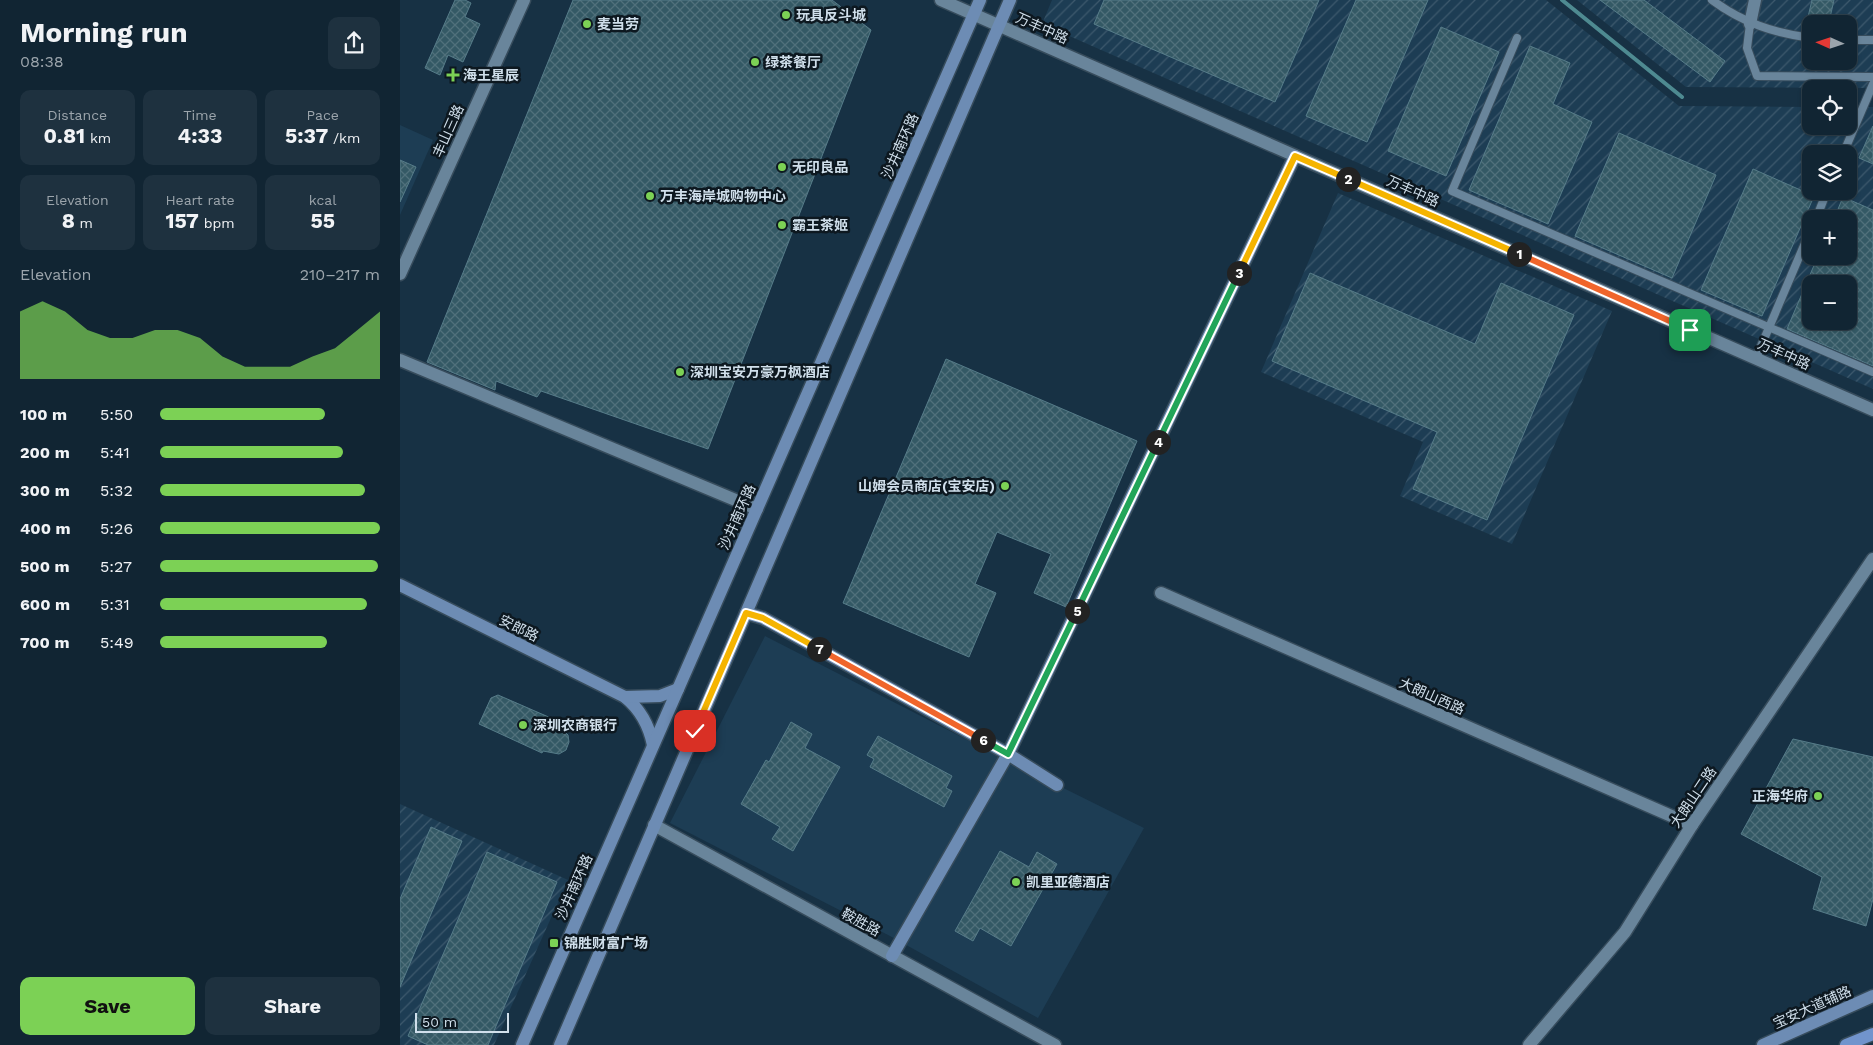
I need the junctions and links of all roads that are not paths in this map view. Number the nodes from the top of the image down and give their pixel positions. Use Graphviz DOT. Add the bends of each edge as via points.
graph roads {
  1 [pos="524,0"];
  2 [pos="940,0"];
  3 [pos="980,0"];
  4 [pos="1010,0"];
  5 [pos="1712,0"];
  6 [pos="1756,0"];
  7 [pos="974,15"];
  8 [pos="1750,24"];
  9 [pos="999,26"];
  10 [pos="1802,37"];
  11 [pos="1517,38"];
  12 [pos="1858,40"];
  13 [pos="1873,40"];
  14 [pos="1873,77"];
  15 [pos="1873,84"];
  16 [pos="1847,145"];
  17 [pos="1295,156"];
  18 [pos="1802,250"];
  19 [pos="400,274"];
  20 [pos="1769,328"];
  21 [pos="1756,358"];
  22 [pos="400,360"];
  23 [pos="1873,372"];
  24 [pos="1873,410"];
  25 [pos="757,509"];
  26 [pos="1873,559"];
  27 [pos="400,585"];
  28 [pos="1161,593"];
  29 [pos="746,613"];
  30 [pos="678,689"];
  31 [pos="625,697"];
  32 [pos="653,745"];
  33 [pos="1008,754"];
  34 [pos="1056,785"];
  35 [pos="654,825"];
  36 [pos="1692,825"];
  37 [pos="892,956"];
  38 [pos="1873,996"];
  39 [pos="1873,1034"];
  40 [pos="522,1045"];
  41 [pos="560,1045"];
  42 [pos="1055,1045"];
  43 [pos="1529,1045"];
  44 [pos="1764,1045"];
  45 [pos="1846,1045"];
  1 -- 19 [label="street, 丰山三路"];
  2 -- 7 [label="street, 万丰中路"];
  3 -- 7 [label="main road, 沙井南环路"];
  4 -- 9 [label="main road"];
  5 -- 8 [label="lane"];
  6 -- 8 [label="street"];
  7 -- 9 [label="street, 万丰中路"];
  7 -- 25 [label="main road, 沙井南环路"];
  8 -- 10 [label="lane"];
  8 -- 14 [label="lane" via="1747,48 1757,76"];
  9 -- 17 [label="street, 万丰中路"];
  9 -- 29 [label="main road"];
  11 -- 20 [label="lane" via="1452,191"];
  12 -- 13 [label="lane"];
  15 -- 16 [label="lane"];
  17 -- 21 [label="street, 万丰中路"];
  17 -- 33 [label="main road"];
  18 -- 20 [label="lane"];
  20 -- 21 [label="lane"];
  20 -- 23 [label="lane"];
  21 -- 24 [label="street, 万丰中路"];
  22 -- 25 [label="street"];
  25 -- 30 [label="main road, 沙井南环路"];
  26 -- 36 [label="street, 大朗山二路"];
  27 -- 31 [label="main road, 安郎路"];
  28 -- 36 [label="street, 大朗山西路"];
  29 -- 33 [label="main road" via="763,618"];
  29 -- 35 [label="main road"];
  30 -- 31 [label="main road, 安郎路" via="650,697"];
  30 -- 32 [label="main road, 沙井南环路"];
  31 -- 32 [label="main road, 安郎路" via="648,724"];
  32 -- 40 [label="main road, 沙井南环路"];
  33 -- 34 [label="main road"];
  33 -- 37 [label="main road"];
  35 -- 37 [label="street, 鞍胜路"];
  35 -- 41 [label="main road"];
  36 -- 43 [label="street, 大朗山二路" via="1625,932"];
  37 -- 42 [label="street, 鞍胜路"];
  38 -- 44 [label="main road, 宝安大道辅路"];
  39 -- 45 [label="main road"];
}
